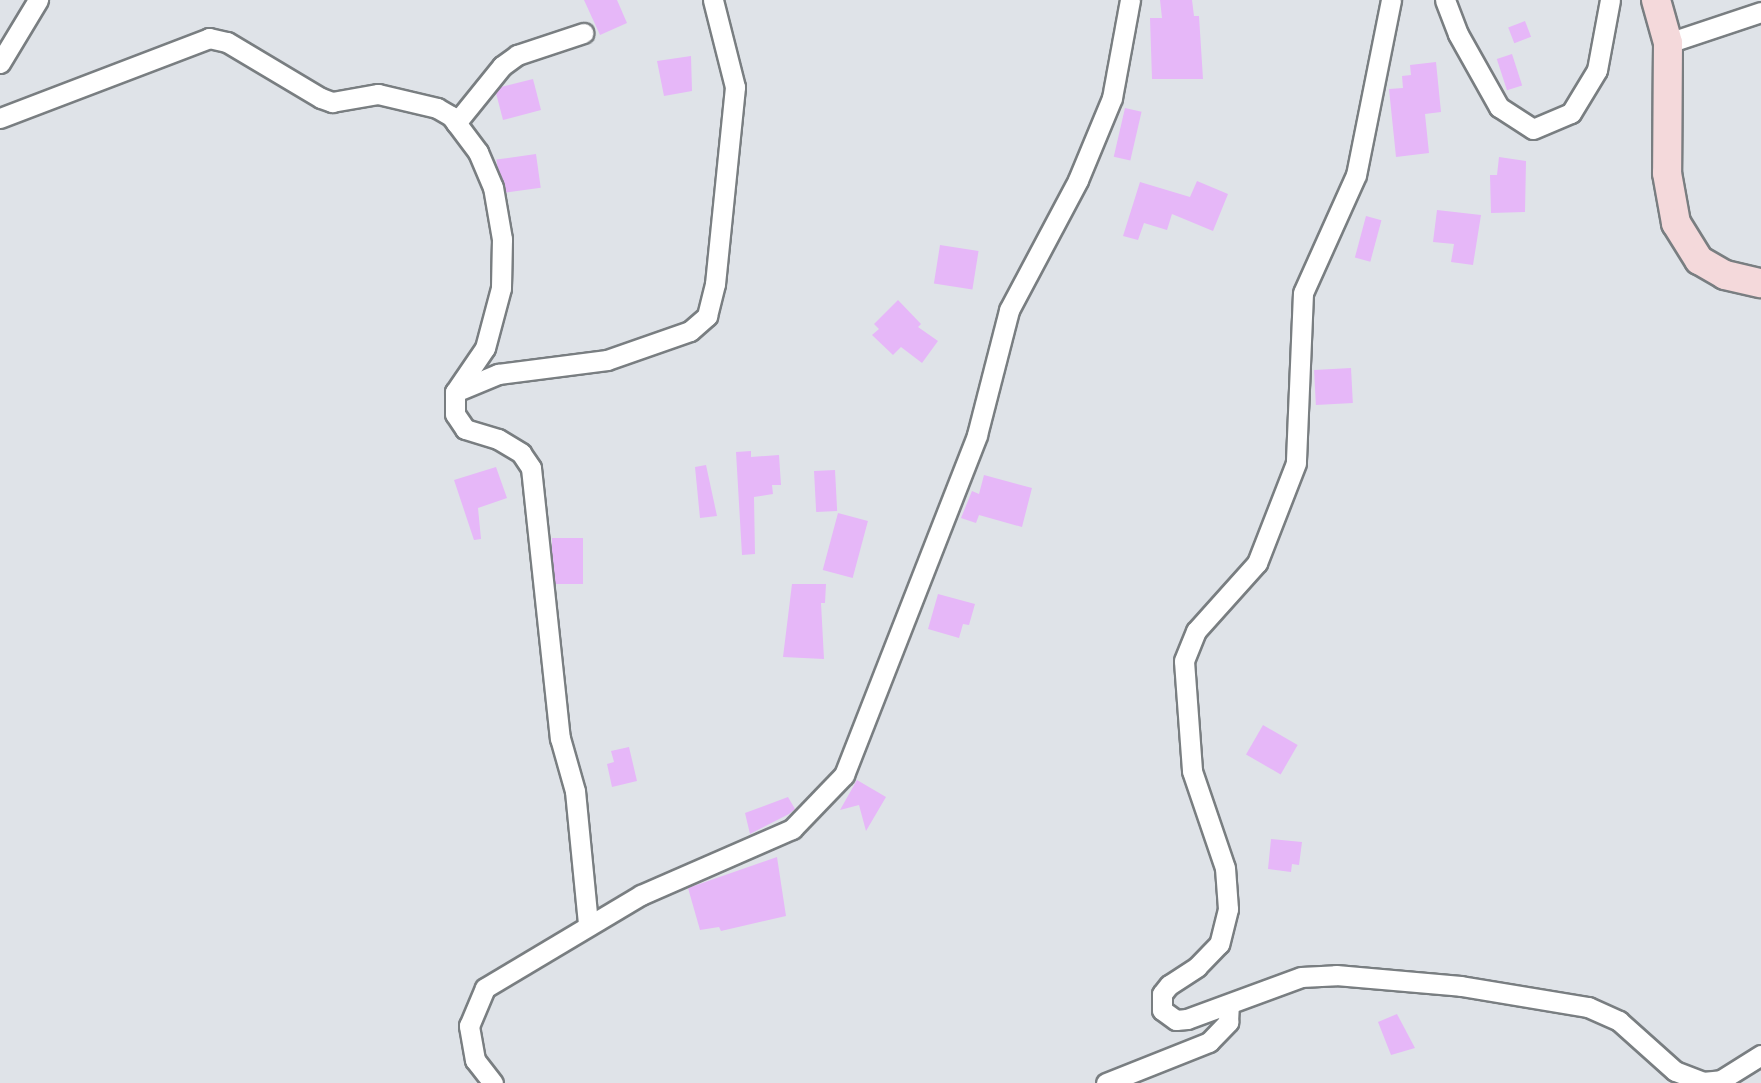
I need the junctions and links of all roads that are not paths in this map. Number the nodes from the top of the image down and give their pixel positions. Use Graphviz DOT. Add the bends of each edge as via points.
graph roads {
  1 [pos="38,0"];
  2 [pos="713,0"];
  3 [pos="1130,0"];
  4 [pos="1391,0"];
  5 [pos="1446,0"];
  6 [pos="1610,0"];
  7 [pos="1656,0"];
  8 [pos="1761,12"];
  9 [pos="583,33"];
  10 [pos="1668,43"];
  11 [pos="0,63"];
  12 [pos="0,118"];
  13 [pos="456,123"];
  14 [pos="1761,283"];
  15 [pos="455,392"];
  16 [pos="588,924"];
  17 [pos="1229,1005"];
  18 [pos="1761,1055"];
  19 [pos="494,1083"];
  20 [pos="1106,1083"];
  1 -- 11 [label="street"];
  2 -- 15 [label="street" via="735,87 708,316 690,331 607,360 498,374"];
  3 -- 16 [label="street" via="1112,98 1078,180 1009,310 977,435 844,775 792,829 641,895"];
  4 -- 17 [label="street" via="1356,175 1303,293 1296,463 1257,563 1196,631 1184,661 1192,771 1225,867 1228,909 1226,928 1214,950 1168,985 1160,1001 1167,1016 1176,1020"];
  5 -- 6 [label="street" via="1458,34 1499,107 1533,130 1571,113 1597,70"];
  7 -- 10 [label="street"];
  8 -- 10 [label="street"];
  9 -- 13 [label="street" via="517,55 502,66"];
  10 -- 14 [label="street" via="1667,173 1676,223 1699,260 1726,275"];
  12 -- 13 [label="street" via="209,38 227,42 332,102 377,94 437,108"];
  13 -- 15 [label="street" via="478,152 492,187 502,251 501,288 485,348"];
  15 -- 16 [label="street" via="455,414 465,429 498,439 521,453 530,468 560,738 575,791"];
  16 -- 19 [label="street" via="485,988 470,1026 475,1060"];
  17 -- 18 [label="street" via="1317,974 1433,984 1588,1007 1619,1021 1689,1079 1721,1080"];
  17 -- 20 [label="street" via="1228,1022 1209,1042"];
}
